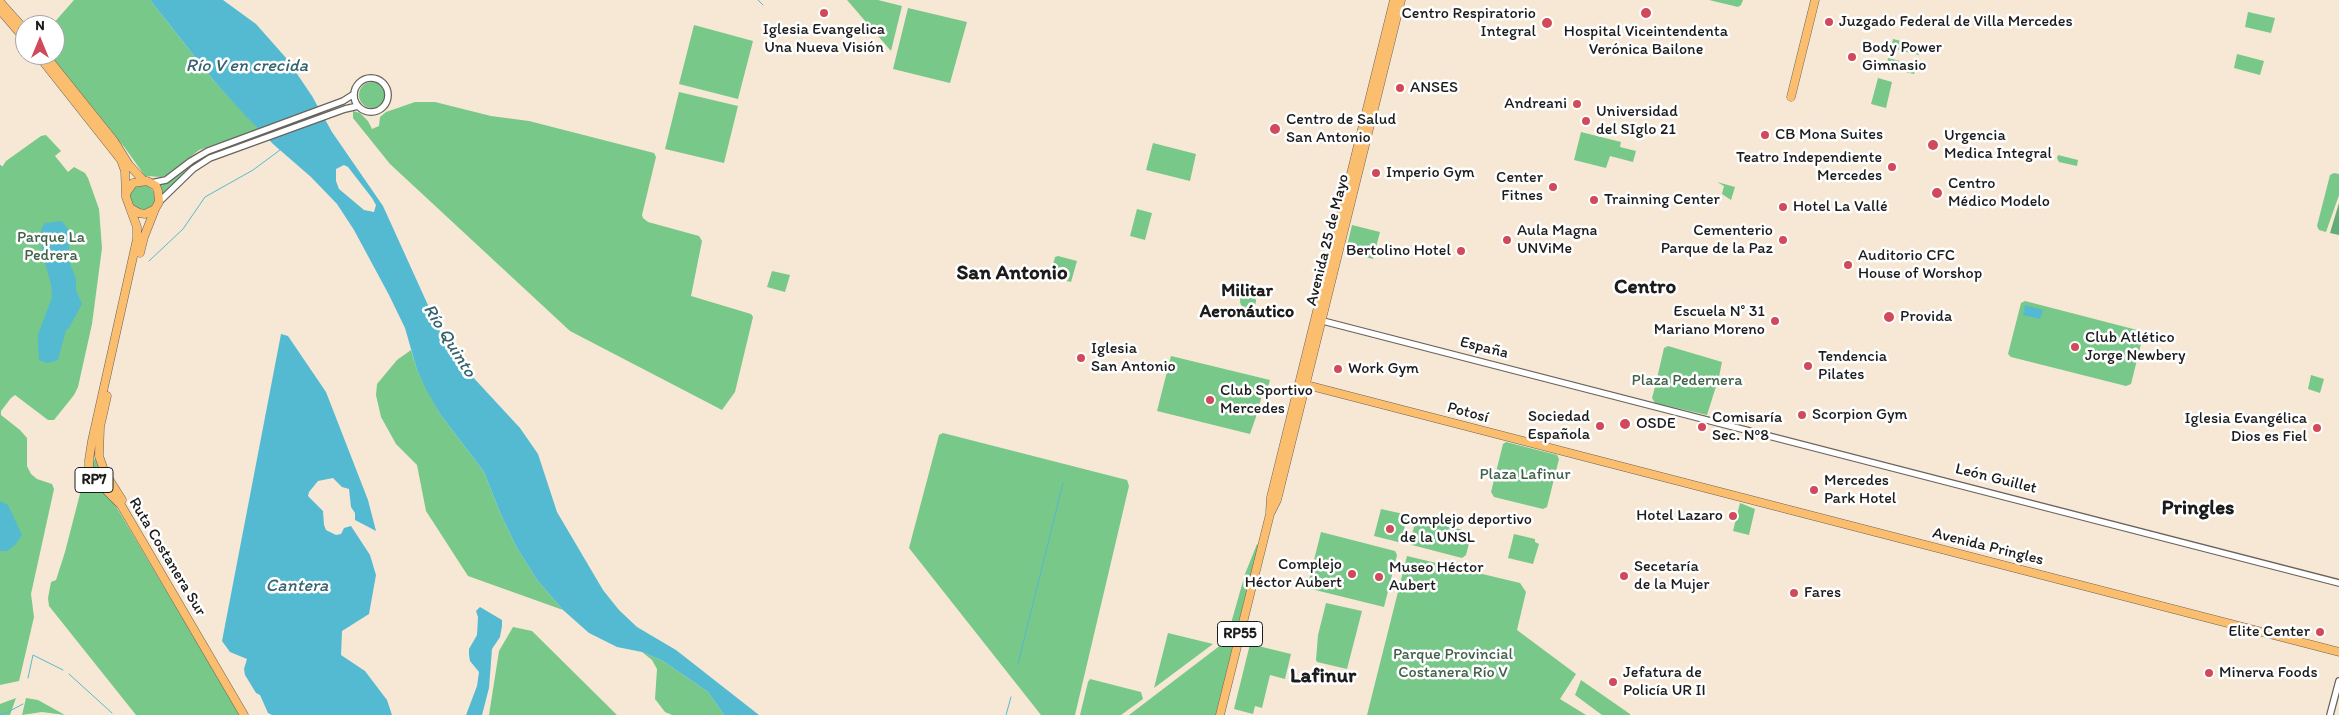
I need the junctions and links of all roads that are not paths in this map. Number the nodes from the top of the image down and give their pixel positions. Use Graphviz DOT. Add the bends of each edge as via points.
graph roads {
  1 [pos="1394,0"];
  2 [pos="1401,0"];
  3 [pos="1815,0"];
  4 [pos="0,2"];
  5 [pos="0,10"];
  6 [pos="15,19"];
  7 [pos="15,27"];
  8 [pos="46,65"];
  9 [pos="53,65"];
  10 [pos="354,94"];
  11 [pos="1791,97"];
  12 [pos="358,106"];
  13 [pos="147,182"];
  14 [pos="127,192"];
  15 [pos="157,206"];
  16 [pos="130,208"];
  17 [pos="1334,255"];
  18 [pos="1318,319"];
  19 [pos="1302,384"];
  20 [pos="1646,404"];
  21 [pos="1630,470"];
  22 [pos="2339,583"];
  23 [pos="2339,652"];
  24 [pos="2339,681"];
  25 [pos="244,715"];
  26 [pos="249,715"];
  27 [pos="1220,715"];
  28 [pos="2330,715"];
  1 -- 17 [label="main road, Avenida 25 de Mayo / RP55"];
  2 -- 17 [label="main road, Avenida 25 de Mayo / RP55"];
  3 -- 11 [label="main road"];
  4 -- 6 [label="main road"];
  5 -- 7 [label="main road"];
  8 -- 14 [label="main road, Ruta Costanera Sur / RP7" via="121,160"];
  9 -- 13 [label="main road" via="114,141 129,165"];
  10 -- 12 [label="street"];
  10 -- 12 [label="street" via="356,86 365,79 378,79 387,87 388,96 381,109 369,112"];
  10 -- 13 [label="street" via="198,156 166,180"];
  12 -- 15 [label="street" via="210,158 194,169"];
  13 -- 14 [label="main road" via="133,184"];
  13 -- 15 [label="main road" via="158,191"];
  14 -- 16 [label="main road, Ruta Costanera Sur / RP7"];
  15 -- 16 [label="main road" via="150,212 139,214"];
  15 -- 26 [label="main road, Ruta Costanera Sur / RP7" via="144,237 106,399 99,456 105,473"];
  16 -- 25 [label="main road, Ruta Costanera Sur / RP7" via="137,227 137,239 92,442 90,473 121,506"];
  17 -- 18 [label="main road, Avenida 25 de Mayo / RP55"];
  18 -- 19 [label="main road, Avenida 25 de Mayo / RP55"];
  18 -- 20 [label="street, España"];
  19 -- 21 [label="main road, Potosí"];
  19 -- 27 [label="main road, Avenida 25 de Mayo / RP55" via="1277,500 1270,514"];
  20 -- 22 [label="street, León Guillet"];
  21 -- 23 [label="main road, Avenida Pringles"];
  24 -- 28 [label="street"];
}
